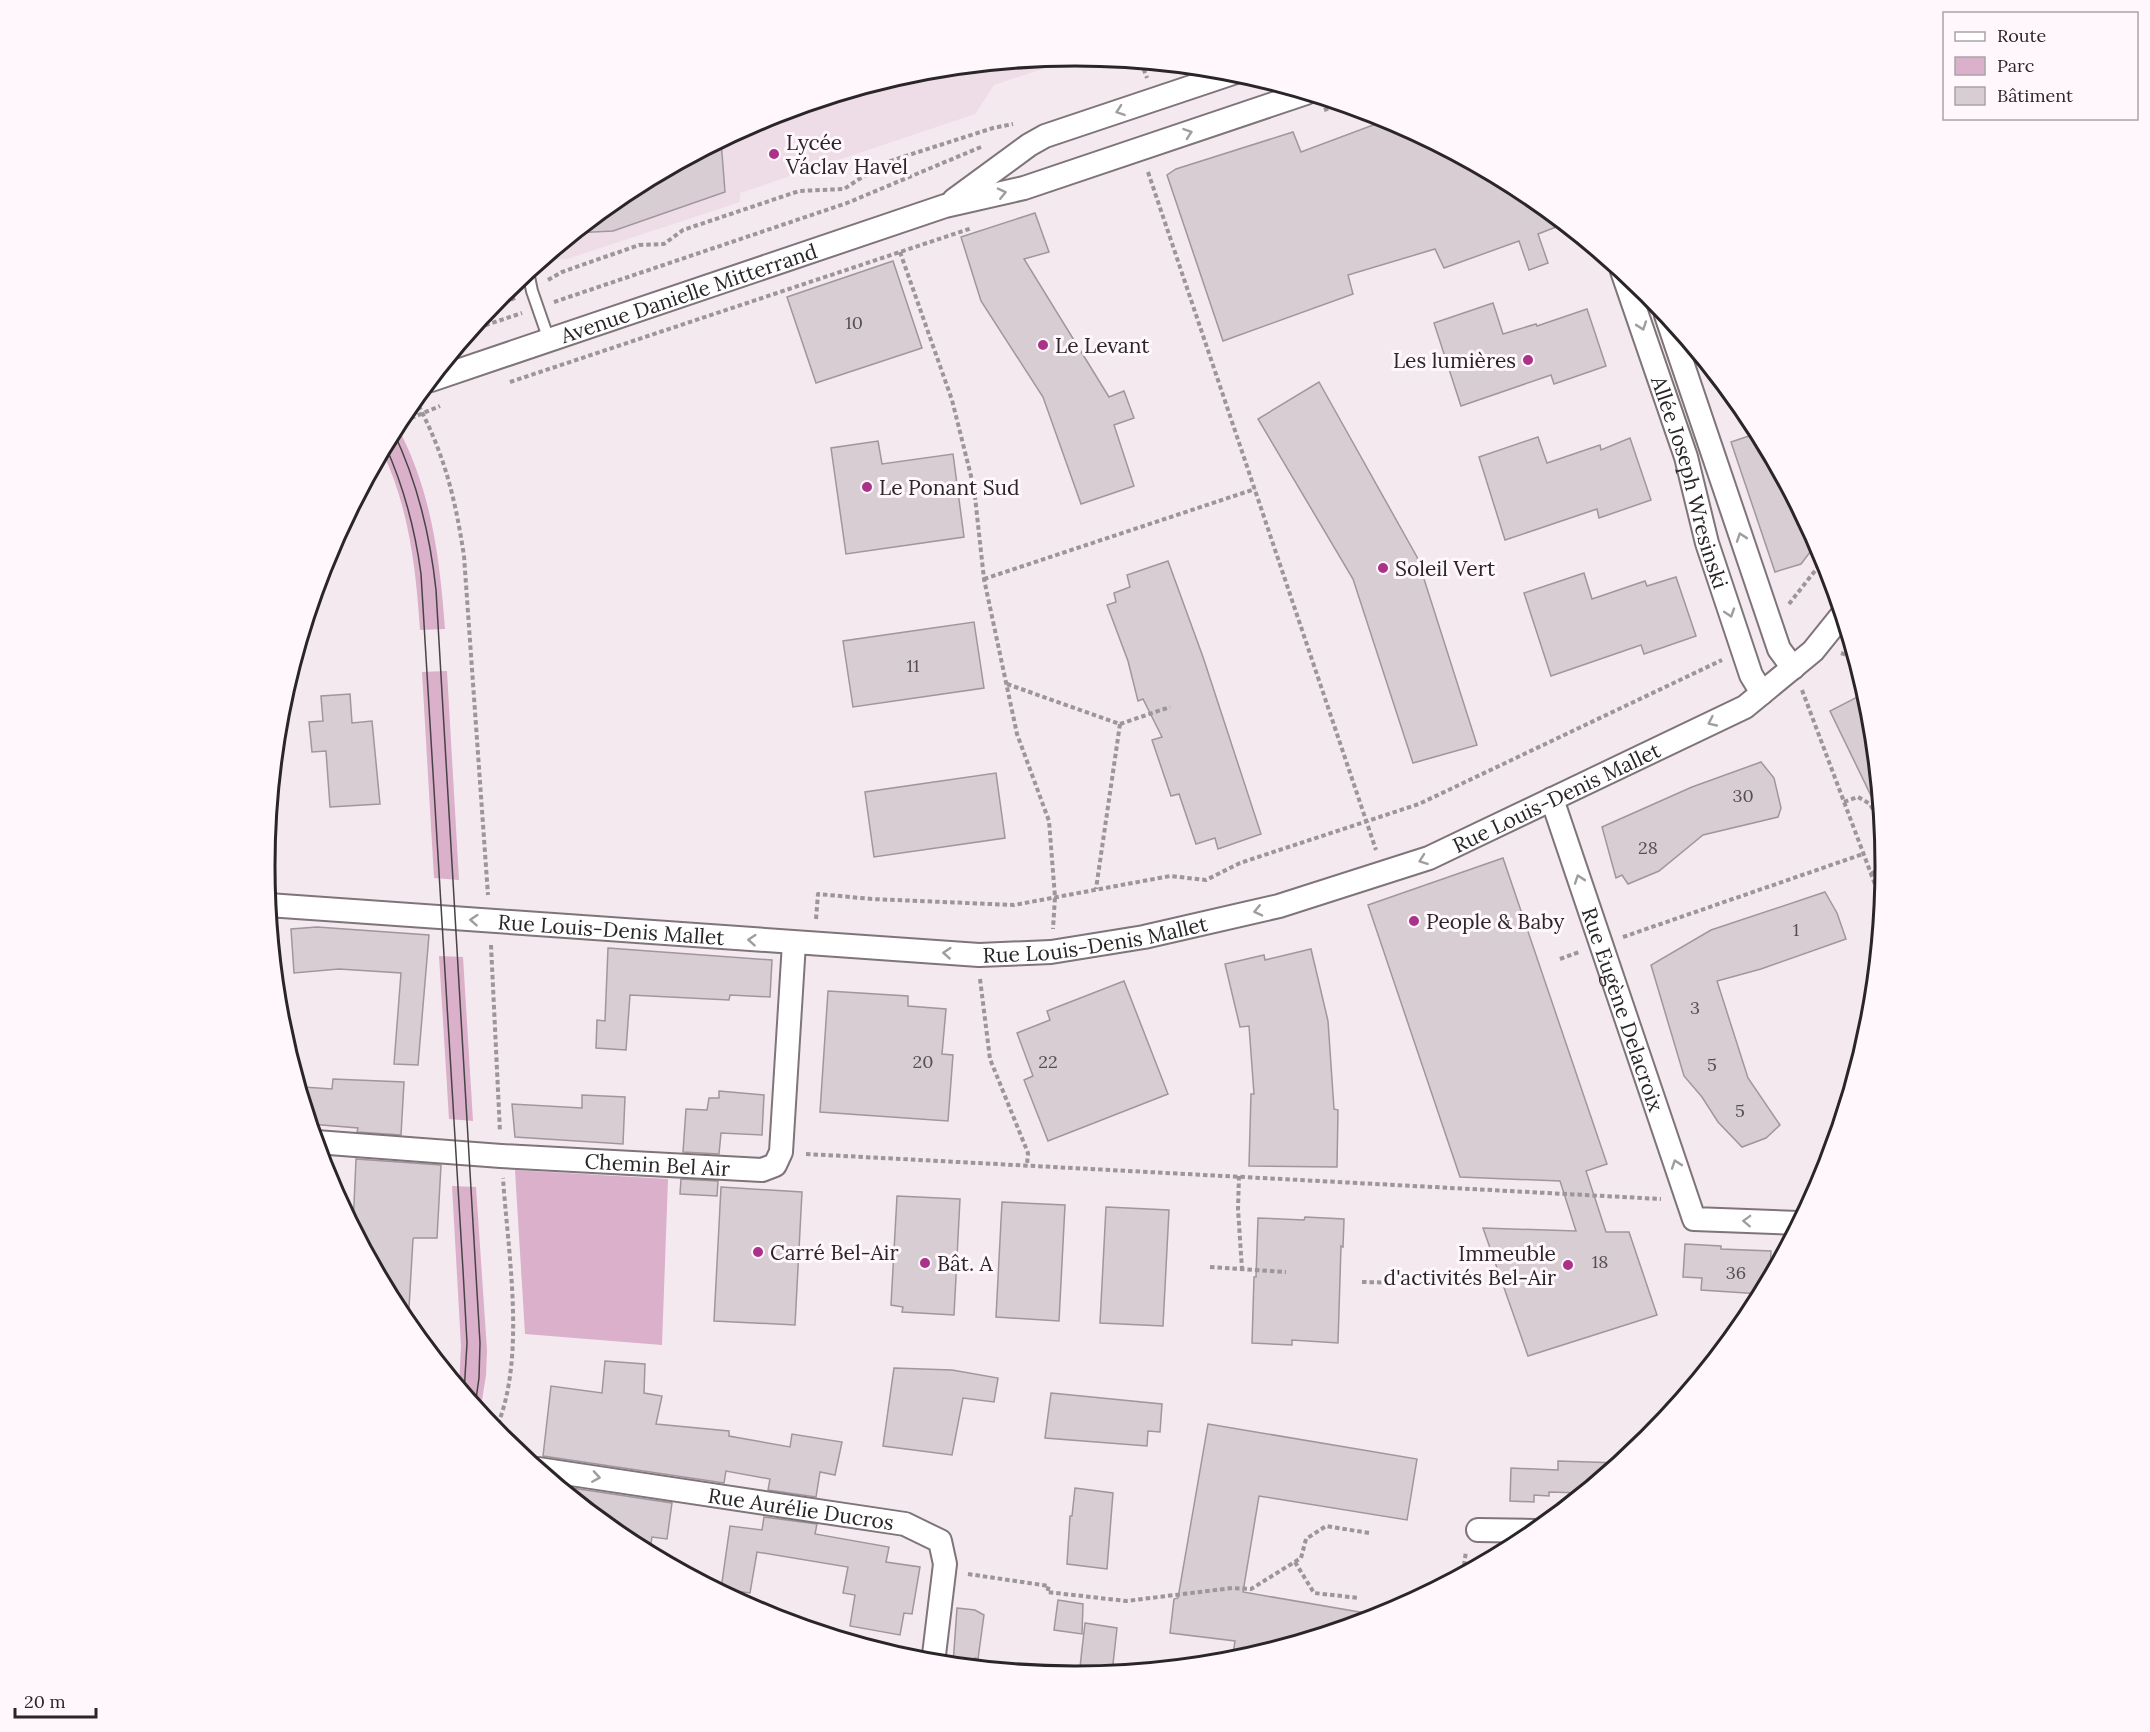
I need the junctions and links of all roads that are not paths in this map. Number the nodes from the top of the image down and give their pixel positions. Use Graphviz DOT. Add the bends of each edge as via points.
graph roads {
  1 [pos="1216,79"];
  2 [pos="1295,97"];
  3 [pos="945,206"];
  4 [pos="530,281"];
  5 [pos="1628,288"];
  6 [pos="1673,336"];
  7 [pos="549,340"];
  8 [pos="442,376"];
  9 [pos="1837,622"];
  10 [pos="1793,668"];
  11 [pos="1762,693"];
  12 [pos="1552,799"];
  13 [pos="277,906"];
  14 [pos="804,943"];
  15 [pos="325,1143"];
  16 [pos="1791,1221"];
  17 [pos="553,1471"];
  18 [pos="1478,1530"];
  19 [pos="1518,1531"];
  20 [pos="934,1653"];
  1 -- 3 [label="street, Avenue Danielle Mitterrand, one-way" via="1045,136"];
  3 -- 2 [label="street, Avenue Danielle Mitterrand, one-way" via="1024,188"];
  3 -- 7 [label="street, Avenue Danielle Mitterrand"];
  4 -- 7 [label="lane"];
  5 -- 11 [label="street, Allée Joseph Wresinski, one-way" via="1686,457 1707,543 1751,675"];
  10 -- 6 [label="street, Allée Joseph Wresinski, one-way" via="1779,649"];
  7 -- 8 [label="street, Avenue Danielle Mitterrand"];
  9 -- 10 [label="street, Rue Louis-Denis Mallet"];
  10 -- 11 [label="street, Rue Louis-Denis Mallet"];
  11 -- 12 [label="street, Rue Louis-Denis Mallet, one-way" via="1745,707"];
  12 -- 14 [label="street, Rue Louis-Denis Mallet, one-way" via="1429,858 1384,874 1279,906 1144,937 1052,952 979,955"];
  16 -- 12 [label="street, Rue Eugène Delacroix, one-way" via="1691,1210"];
  14 -- 13 [label="street, Rue Louis-Denis Mallet, one-way"];
  14 -- 15 [label="street, Chemin Bel Air" via="781,1152 775,1165 762,1170"];
  17 -- 20 [label="street, Rue Aurélie Ducros, one-way" via="905,1524 940,1541 945,1564"];
  18 -- 19 [label="street"];
}
